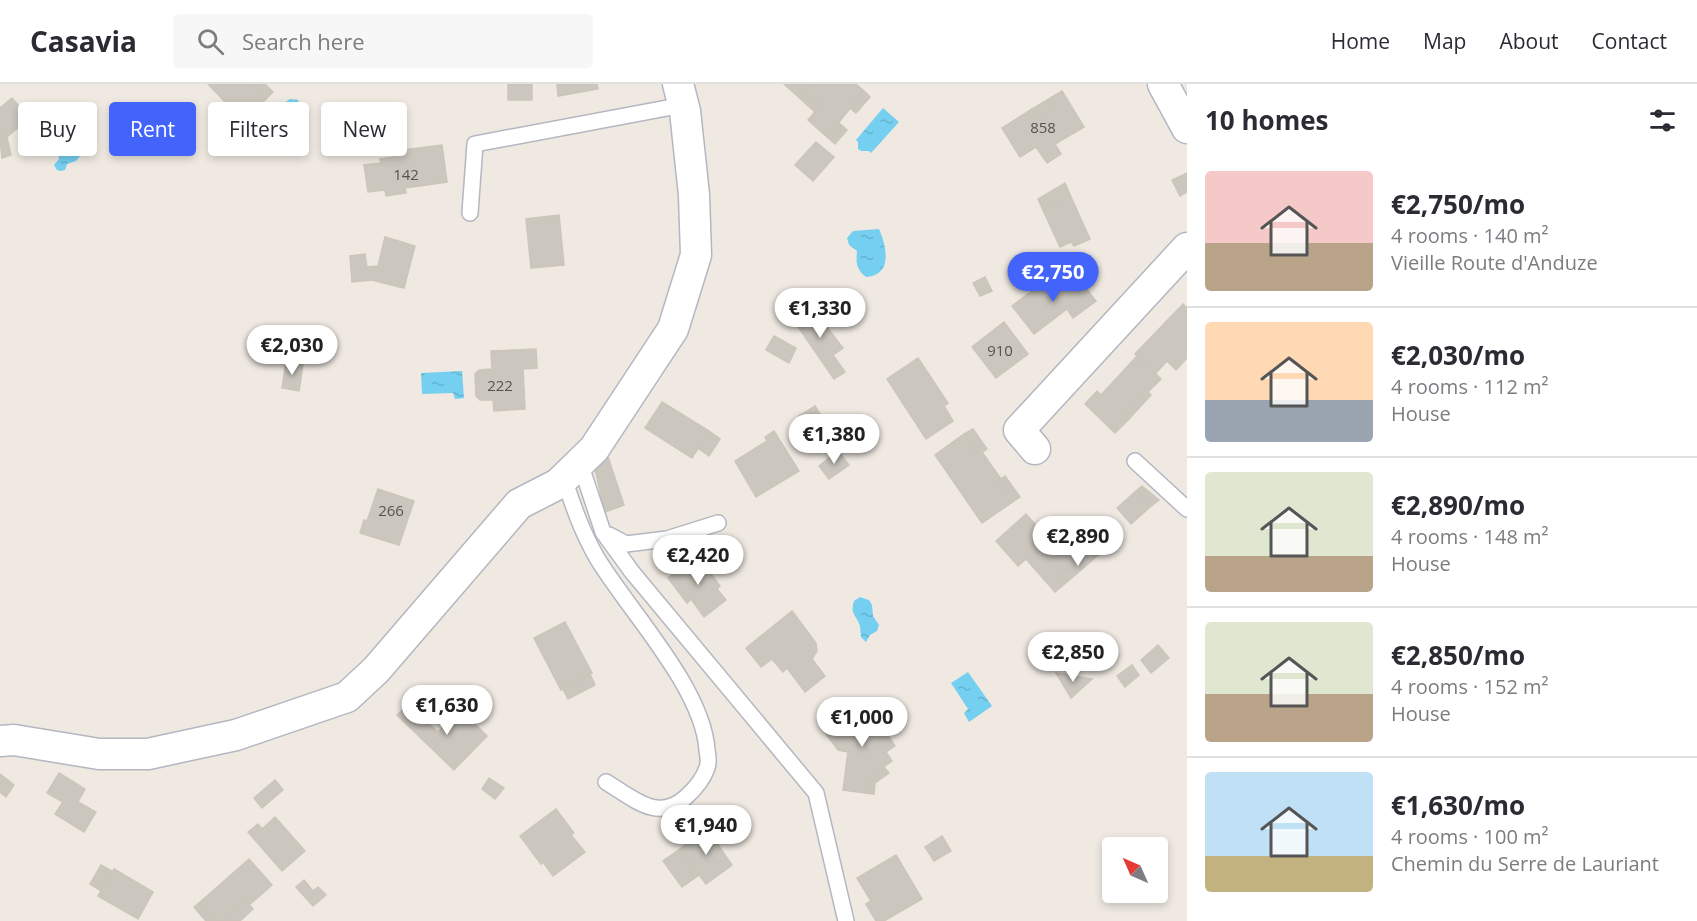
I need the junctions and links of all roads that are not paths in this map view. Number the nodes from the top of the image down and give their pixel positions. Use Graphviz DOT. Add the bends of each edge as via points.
graph roads {
  1 [pos="1163,84"];
  2 [pos="681,95"];
  3 [pos="1187,128"];
  4 [pos="470,213"];
  5 [pos="1187,248"];
  6 [pos="1035,449"];
  7 [pos="1135,461"];
  8 [pos="572,470"];
  9 [pos="1187,509"];
  10 [pos="717,523"];
  11 [pos="603,532"];
  12 [pos="0,741"];
  13 [pos="606,782"];
  14 [pos="846,921"];
  1 -- 3 [label="street"];
  2 -- 4 [label="lane" via="475,144"];
  2 -- 8 [label="street" via="694,195 696,255 673,329 594,449"];
  5 -- 6 [label="street" via="1019,430"];
  7 -- 9 [label="lane"];
  8 -- 11 [label="lane"];
  8 -- 12 [label="street" via="558,484 519,504 376,670 347,697 236,735 148,754 99,754"];
  8 -- 13 [label="lane" via="581,530 676,672 697,708 707,738 708,766 699,785 668,809 652,808"];
  10 -- 11 [label="lane" via="667,539 626,544"];
  11 -- 14 [label="lane" via="816,793"];
}
